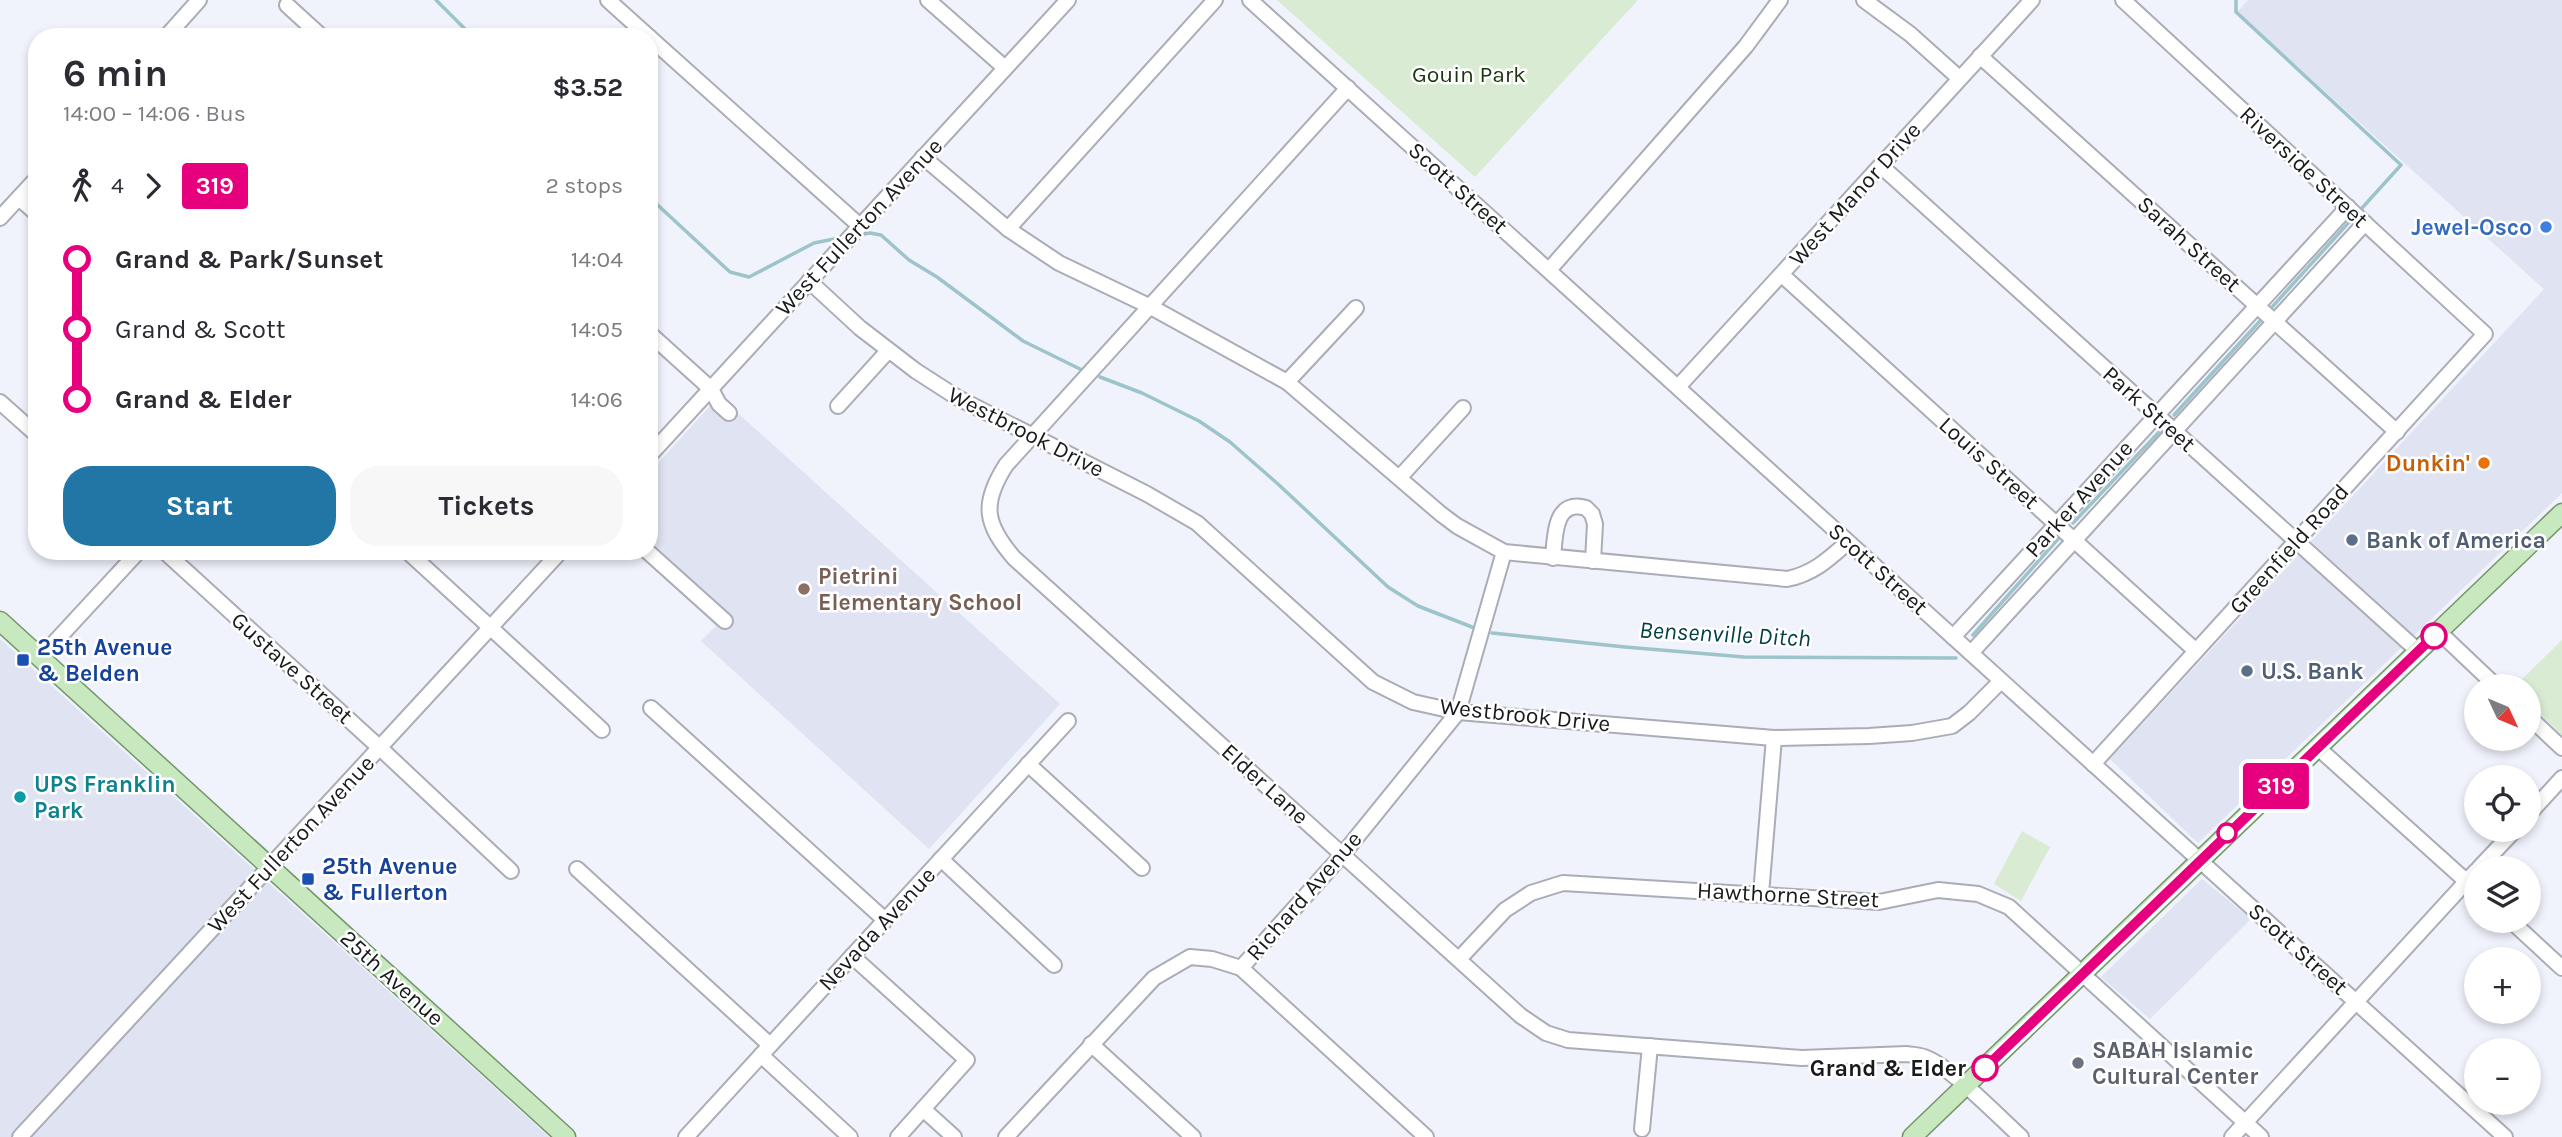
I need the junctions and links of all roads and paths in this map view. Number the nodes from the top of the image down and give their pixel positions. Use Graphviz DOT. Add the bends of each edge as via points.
graph roads {
  1 [pos="928,0"];
  2 [pos="1068,0"];
  3 [pos="1215,0"];
  4 [pos="1250,0"];
  5 [pos="1780,0"];
  6 [pos="1864,0"];
  7 [pos="2032,0"];
  8 [pos="2123,0"];
  9 [pos="618,3"];
  10 [pos="195,4"];
  11 [pos="287,5"];
  12 [pos="174,28"];
  13 [pos="312,28"];
  14 [pos="641,28"];
  15 [pos="658,45"];
  16 [pos="1980,56"];
  17 [pos="1005,68"];
  18 [pos="1959,78"];
  19 [pos="1348,88"];
  20 [pos="923,157"];
  21 [pos="1881,166"];
  22 [pos="28,188"];
  23 [pos="19,198"];
  24 [pos="28,206"];
  25 [pos="2347,207"];
  26 [pos="0,218"];
  27 [pos="2365,223"];
  28 [pos="859,227"];
  29 [pos="1008,229"];
  30 [pos="1549,270"];
  31 [pos="1782,275"];
  32 [pos="809,281"];
  33 [pos="2256,305"];
  34 [pos="1151,307"];
  35 [pos="1356,308"];
  36 [pos="2275,322"];
  37 [pos="2486,334"];
  38 [pos="658,341"];
  39 [pos="888,351"];
  40 [pos="1287,382"];
  41 [pos="1678,387"];
  42 [pos="711,389"];
  43 [pos="0,402"];
  44 [pos="838,407"];
  45 [pos="1463,408"];
  46 [pos="729,413"];
  47 [pos="2156,415"];
  48 [pos="28,427"];
  49 [pos="2175,431"];
  50 [pos="2396,432"];
  51 [pos="1032,436"];
  52 [pos="658,446"];
  53 [pos="1400,477"];
  54 [pos="2560,520"];
  55 [pos="2057,524"];
  56 [pos="2075,541"];
  57 [pos="2296,541"];
  58 [pos="1848,542"];
  59 [pos="1504,552"];
  60 [pos="1553,558"];
  61 [pos="131,560"];
  62 [pos="174,560"];
  63 [pos="417,560"];
  64 [pos="553,560"];
  65 [pos="658,560"];
  66 [pos="1593,561"];
  67 [pos="0,621"];
  68 [pos="725,621"];
  69 [pos="491,628"];
  70 [pos="2438,631"];
  71 [pos="1953,637"];
  72 [pos="2196,651"];
  73 [pos="2418,651"];
  74 [pos="1971,653"];
  75 [pos="40,658"];
  76 [pos="2483,674"];
  77 [pos="2001,681"];
  78 [pos="651,708"];
  79 [pos="1458,712"];
  80 [pos="1068,721"];
  81 [pos="2541,728"];
  82 [pos="602,730"];
  83 [pos="1774,738"];
  84 [pos="2317,747"];
  85 [pos="380,748"];
  86 [pos="2562,748"];
  87 [pos="1028,764"];
  88 [pos="2093,764"];
  89 [pos="2562,778"];
  90 [pos="2541,801"];
  91 [pos="2505,842"];
  92 [pos="1343,854"];
  93 [pos="2493,856"];
  94 [pos="941,859"];
  95 [pos="2199,860"];
  96 [pos="269,866"];
  97 [pos="1142,868"];
  98 [pos="577,869"];
  99 [pos="2464,870"];
  100 [pos="511,872"];
  101 [pos="2464,889"];
  102 [pos="1761,894"];
  103 [pos="885,920"];
  104 [pos="2524,933"];
  105 [pos="852,956"];
  106 [pos="1459,959"];
  107 [pos="1054,965"];
  108 [pos="1241,968"];
  109 [pos="2562,968"];
  110 [pos="2081,974"];
  111 [pos="2356,1002"];
  112 [pos="1091,1044"];
  113 [pos="1650,1046"];
  114 [pos="766,1050"];
  115 [pos="1966,1087"];
  116 [pos="923,1110"];
  117 [pos="2246,1122"];
  118 [pos="1642,1129"];
  119 [pos="20,1137"];
  120 [pos="566,1137"];
  121 [pos="686,1137"];
  122 [pos="850,1137"];
  123 [pos="898,1137"];
  124 [pos="954,1137"];
  125 [pos="1006,1137"];
  126 [pos="1192,1137"];
  127 [pos="1426,1137"];
  128 [pos="1912,1137"];
  129 [pos="2021,1137"];
  130 [pos="2232,1137"];
  131 [pos="2261,1137"];
  132 [pos="2505,1137"];
  1 -- 17 [label="street"];
  2 -- 17 [label="street, West Fullerton Avenue"];
  3 -- 29 [label="street"];
  4 -- 19 [label="street, Scott Street"];
  5 -- 30 [label="street" via="1746,46"];
  6 -- 18 [label="street"];
  7 -- 16 [label="street, West Manor Drive"];
  8 -- 25 [label="street, Riverside Street"];
  9 -- 14 [label="street"];
  10 -- 12 [label="street"];
  11 -- 13 [label="street"];
  15 -- 28 [label="street"];
  16 -- 18 [label="street, West Manor Drive"];
  16 -- 33 [label="street, Sarah Street"];
  17 -- 20 [label="street, West Fullerton Avenue"];
  18 -- 21 [label="street, West Manor Drive"];
  19 -- 30 [label="street, Scott Street"];
  19 -- 34 [label="street, Elder Lane"];
  20 -- 28 [label="street, West Fullerton Avenue"];
  20 -- 29 [label="street"];
  21 -- 31 [label="street, West Manor Drive"];
  21 -- 47 [label="street, Park Street"];
  22 -- 23 [label="street"];
  23 -- 24 [label="street"];
  23 -- 26 [label="street"];
  25 -- 27 [label="street, Riverside Street"];
  25 -- 33 [label="street, Parker Avenue"];
  27 -- 36 [label="street, Parker Avenue"];
  27 -- 37 [label="street, Riverside Street"];
  28 -- 32 [label="street, West Fullerton Avenue"];
  29 -- 34 [label="street" via="1059,263"];
  30 -- 41 [label="street, Scott Street"];
  31 -- 41 [label="street, West Manor Drive"];
  31 -- 55 [label="street, Louis Street"];
  32 -- 39 [label="street, Westbrook Drive"];
  32 -- 42 [label="street, West Fullerton Avenue"];
  33 -- 36 [label="street, Sarah Street"];
  33 -- 47 [label="street, Parker Avenue"];
  34 -- 40 [label="street"];
  34 -- 51 [label="street, Elder Lane"];
  35 -- 40 [label="street"];
  36 -- 49 [label="street, Parker Avenue"];
  36 -- 50 [label="street, Sarah Street"];
  37 -- 50 [label="street, Greenfield Road"];
  38 -- 42 [label="street"];
  39 -- 44 [label="street"];
  39 -- 51 [label="street, Westbrook Drive" via="958,398"];
  40 -- 53 [label="street"];
  41 -- 58 [label="street, Scott Street"];
  42 -- 46 [label="street"];
  42 -- 52 [label="street, West Fullerton Avenue"];
  43 -- 48 [label="street"];
  45 -- 53 [label="street"];
  47 -- 49 [label="street, Park Street"];
  47 -- 55 [label="street, Parker Avenue"];
  49 -- 56 [label="street, Parker Avenue"];
  49 -- 57 [label="street, Park Street"];
  50 -- 57 [label="street, Greenfield Road"];
  51 -- 79 [label="street, Westbrook Drive" via="1197,523 1373,682 1413,702"];
  51 -- 92 [label="street, Elder Lane" via="1006,465 991,492 990,519 999,541"];
  53 -- 59 [label="street" via="1457,526"];
  54 -- 70 [label="main road"];
  55 -- 56 [label="street, Louis Street"];
  55 -- 71 [label="street, Parker Avenue"];
  56 -- 72 [label="street, Louis Street"];
  56 -- 74 [label="street, Parker Avenue"];
  57 -- 72 [label="street, Greenfield Road"];
  57 -- 73 [label="street, Park Street"];
  58 -- 66 [label="street" via="1815,570 1787,579"];
  58 -- 71 [label="street, Scott Street"];
  59 -- 60 [label="street"];
  59 -- 79 [label="street, Richard Avenue"];
  60 -- 66 [label="street"];
  60 -- 66 [label="street" via="1558,519 1578,506 1586,508 1594,520"];
  61 -- 75 [label="street"];
  62 -- 85 [label="street, Gustave Street"];
  63 -- 69 [label="street"];
  64 -- 69 [label="street, West Fullerton Avenue"];
  65 -- 68 [label="street"];
  67 -- 75 [label="main road, 25th Avenue"];
  69 -- 82 [label="street"];
  69 -- 85 [label="street, West Fullerton Avenue"];
  70 -- 73 [label="main road"];
  70 -- 76 [label="street"];
  71 -- 74 [label="street, Scott Street"];
  72 -- 88 [label="street, Greenfield Road"];
  73 -- 84 [label="main road"];
  74 -- 77 [label="street, Scott Street"];
  75 -- 96 [label="main road, 25th Avenue"];
  77 -- 83 [label="street, Westbrook Drive" via="1960,721 1945,728 1869,736"];
  77 -- 88 [label="street, Scott Street"];
  78 -- 103 [label="street"];
  79 -- 83 [label="street, Westbrook Drive"];
  79 -- 92 [label="street, Richard Avenue"];
  80 -- 87 [label="street, Nevada Avenue"];
  81 -- 86 [label="street"];
  83 -- 102 [label="street"];
  84 -- 95 [label="main road"];
  84 -- 99 [label="street"];
  85 -- 96 [label="street, West Fullerton Avenue"];
  85 -- 100 [label="street, Gustave Street"];
  87 -- 94 [label="street, Nevada Avenue"];
  87 -- 97 [label="street"];
  88 -- 95 [label="street, Scott Street"];
  89 -- 90 [label="street"];
  91 -- 93 [label="street"];
  92 -- 106 [label="street, Elder Lane"];
  92 -- 108 [label="street, Richard Avenue"];
  94 -- 103 [label="street, Nevada Avenue"];
  94 -- 107 [label="street"];
  95 -- 110 [label="main road"];
  95 -- 111 [label="street, Scott Street"];
  96 -- 119 [label="street, West Fullerton Avenue"];
  96 -- 120 [label="main road, 25th Avenue"];
  98 -- 114 [label="street"];
  101 -- 111 [label="street"];
  102 -- 106 [label="street, Hawthorne Street" via="1563,883 1531,893 1505,910"];
  102 -- 110 [label="street, Hawthorne Street" via="1879,902 1938,890 1978,894 2009,908"];
  103 -- 105 [label="street, Nevada Avenue"];
  104 -- 109 [label="street"];
  105 -- 114 [label="street, Nevada Avenue"];
  105 -- 116 [label="street" via="967,1060"];
  106 -- 113 [label="street, Elder Lane" via="1546,1033 1568,1040"];
  108 -- 112 [label="street, Richard Avenue" via="1189,957 1154,978"];
  108 -- 127 [label="street"];
  110 -- 115 [label="main road"];
  110 -- 117 [label="street, Hawthorne Street"];
  111 -- 117 [label="street"];
  111 -- 132 [label="street, Scott Street"];
  112 -- 125 [label="street, Richard Avenue"];
  112 -- 126 [label="street"];
  113 -- 115 [label="street, Elder Lane" via="1802,1058 1915,1055 1937,1063"];
  113 -- 118 [label="street"];
  114 -- 121 [label="street, Nevada Avenue"];
  114 -- 122 [label="street"];
  115 -- 128 [label="main road"];
  115 -- 129 [label="street, Elder Lane"];
  116 -- 123 [label="street"];
  116 -- 124 [label="street"];
  117 -- 130 [label="street"];
  117 -- 131 [label="street, Hawthorne Street"];
}
